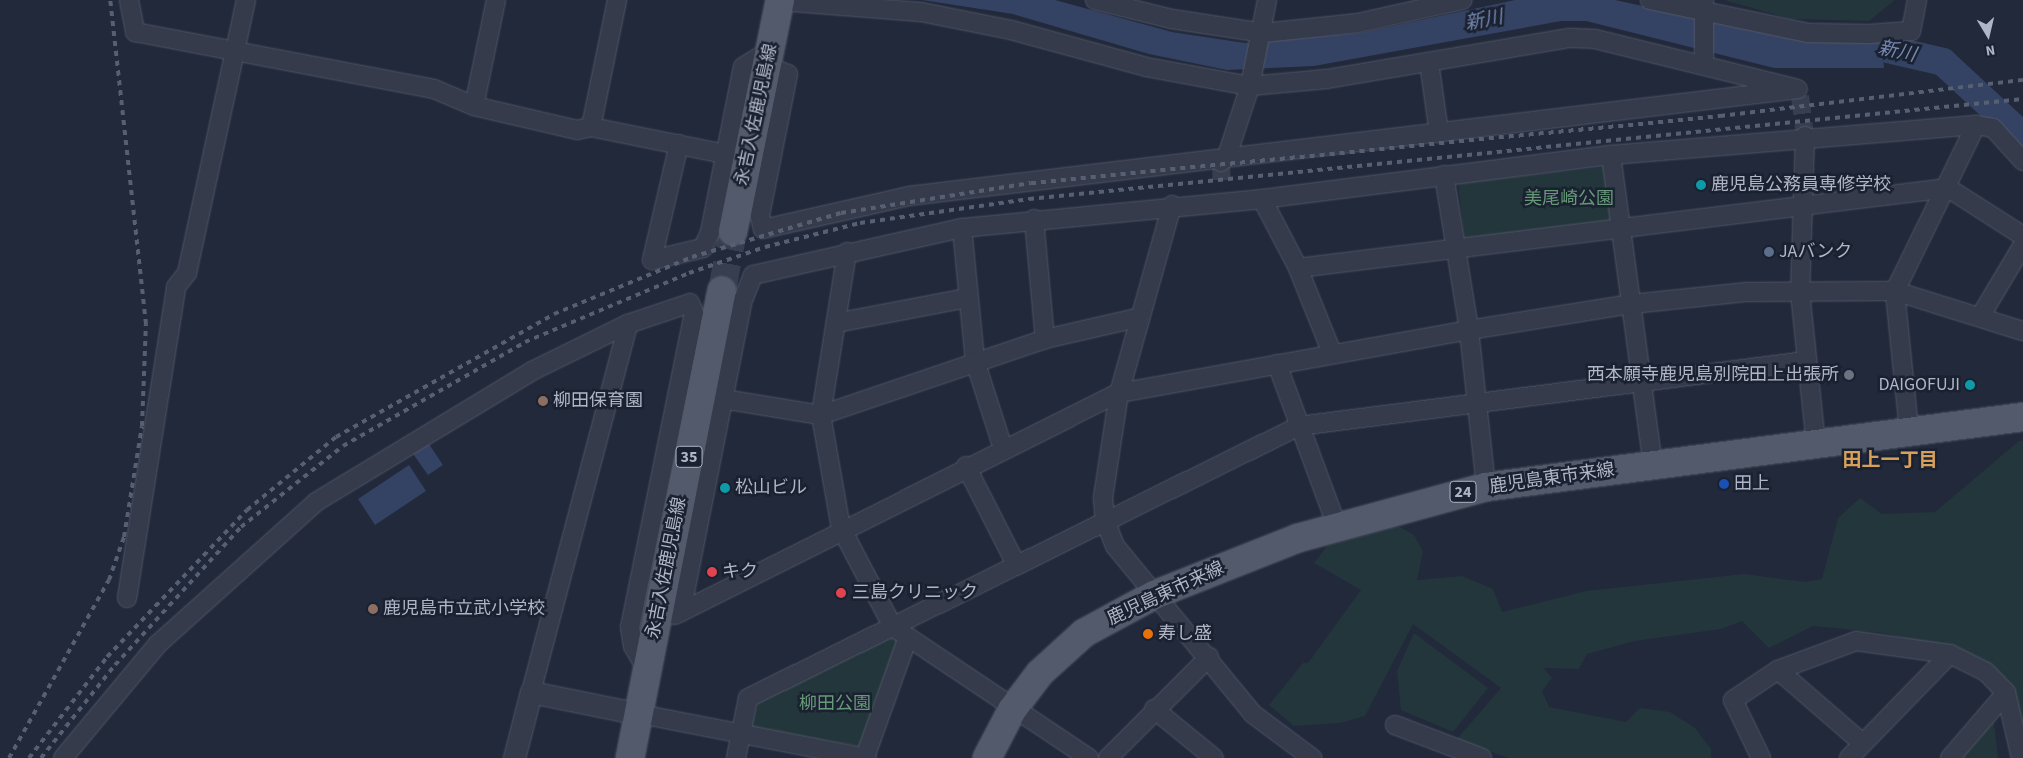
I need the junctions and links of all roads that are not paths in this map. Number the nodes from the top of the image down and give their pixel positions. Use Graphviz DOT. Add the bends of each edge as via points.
graph roads {
  1 [pos="129,0"];
  2 [pos="246,0"];
  3 [pos="496,0"];
  4 [pos="618,0"];
  5 [pos="779,0"];
  6 [pos="1095,0"];
  7 [pos="1266,0"];
  8 [pos="1462,0"];
  9 [pos="1650,0"];
  10 [pos="1918,0"];
  11 [pos="1704,6"];
  12 [pos="1263,33"];
  13 [pos="235,48"];
  14 [pos="768,58"];
  15 [pos="1429,62"];
  16 [pos="1704,65"];
  17 [pos="1250,86"];
  18 [pos="474,106"];
  19 [pos="1976,125"];
  20 [pos="591,127"];
  21 [pos="1439,133"];
  22 [pos="1805,138"];
  23 [pos="679,144"];
  24 [pos="725,154"];
  25 [pos="1612,155"];
  26 [pos="1224,159"];
  27 [pos="2023,161"];
  28 [pos="1444,175"];
  29 [pos="1948,188"];
  30 [pos="1262,199"];
  31 [pos="1172,205"];
  32 [pos="1800,208"];
  33 [pos="1034,219"];
  34 [pos="1621,226"];
  35 [pos="962,228"];
  36 [pos="733,231"];
  37 [pos="2023,236"];
  38 [pos="2023,245"];
  39 [pos="1456,250"];
  40 [pos="847,252"];
  41 [pos="1298,268"];
  42 [pos="722,291"];
  43 [pos="1895,291"];
  44 [pos="1800,292"];
  45 [pos="967,298"];
  46 [pos="1632,304"];
  47 [pos="1980,317"];
  48 [pos="1137,318"];
  49 [pos="836,322"];
  50 [pos="628,324"];
  51 [pos="1469,330"];
  52 [pos="2023,331"];
  53 [pos="1045,339"];
  54 [pos="1332,353"];
  55 [pos="1806,360"];
  56 [pos="975,361"];
  57 [pos="1277,364"];
  58 [pos="1642,379"];
  59 [pos="1119,393"];
  60 [pos="723,399"];
  61 [pos="1477,403"];
  62 [pos="821,415"];
  63 [pos="2023,417"];
  64 [pos="1299,426"];
  65 [pos="1909,430"];
  66 [pos="1816,444"];
  67 [pos="1003,448"];
  68 [pos="966,466"];
  69 [pos="1654,466"];
  70 [pos="1486,487"];
  71 [pos="1105,520"];
  72 [pos="1337,526"];
  73 [pos="841,528"];
  74 [pos="1016,564"];
  75 [pos="1154,596"];
  76 [pos="127,598"];
  77 [pos="680,612"];
  78 [pos="656,623"];
  79 [pos="892,627"];
  80 [pos="908,637"];
  81 [pos="1950,654"];
  82 [pos="1209,657"];
  83 [pos="647,670"];
  84 [pos="1778,670"];
  85 [pos="531,692"];
  86 [pos="2006,693"];
  87 [pos="1154,709"];
  88 [pos="1012,710"];
  89 [pos="640,714"];
  90 [pos="1395,725"];
  91 [pos="740,732"];
  92 [pos="1861,742"];
  93 [pos="833,755"];
  94 [pos="63,758"];
  95 [pos="514,758"];
  96 [pos="630,758"];
  97 [pos="736,758"];
  98 [pos="866,758"];
  99 [pos="988,758"];
  100 [pos="1089,758"];
  101 [pos="1108,758"];
  102 [pos="1214,758"];
  103 [pos="1312,758"];
  104 [pos="1482,758"];
  105 [pos="1761,758"];
  106 [pos="1849,758"];
  107 [pos="1950,758"];
  108 [pos="2021,758"];
  1 -- 13 [label="street" via="135,32"];
  2 -- 13 [label="street"];
  3 -- 18 [label="street"];
  4 -- 20 [label="street"];
  5 -- 14 [label="main road, 永吉入佐鹿児島線"];
  5 -- 17 [label="street" via="921,12 1011,30 1146,66"];
  6 -- 12 [label="street" via="1172,19"];
  7 -- 12 [label="street"];
  8 -- 12 [label="street" via="1358,23"];
  9 -- 11 [label="street"];
  10 -- 11 [label="street" via="1911,31 1869,34 1808,33"];
  11 -- 16 [label="street"];
  12 -- 17 [label="street"];
  13 -- 18 [label="street" via="434,89"];
  13 -- 76 [label="street" via="187,273 176,287"];
  14 -- 24 [label="street" via="743,67"];
  14 -- 26 [label="street" via="788,74 760,216 764,229 909,196"];
  14 -- 36 [label="main road, 永吉入佐鹿児島線"];
  15 -- 16 [label="street" via="1570,38 1595,39"];
  15 -- 17 [label="street" via="1327,79"];
  15 -- 21 [label="street"];
  16 -- 21 [label="street" via="1799,93"];
  17 -- 26 [label="street"];
  18 -- 20 [label="street" via="577,130"];
  19 -- 22 [label="street"];
  19 -- 27 [label="street" via="1993,128"];
  19 -- 29 [label="street"];
  20 -- 23 [label="street"];
  21 -- 26 [label="street"];
  22 -- 25 [label="street"];
  22 -- 32 [label="street"];
  23 -- 24 [label="street"];
  23 -- 24 [label="street" via="652,260 702,248 710,232"];
  25 -- 28 [label="street"];
  25 -- 34 [label="street"];
  28 -- 30 [label="street"];
  28 -- 39 [label="street"];
  29 -- 32 [label="street"];
  29 -- 37 [label="street"];
  29 -- 43 [label="street"];
  30 -- 31 [label="street" via="1222,194"];
  30 -- 41 [label="street"];
  31 -- 33 [label="street"];
  31 -- 48 [label="street"];
  32 -- 34 [label="street"];
  32 -- 44 [label="street"];
  33 -- 35 [label="street"];
  33 -- 53 [label="street"];
  34 -- 39 [label="street"];
  34 -- 46 [label="street"];
  35 -- 40 [label="street"];
  35 -- 45 [label="street"];
  38 -- 47 [label="street"];
  39 -- 41 [label="street"];
  39 -- 51 [label="street"];
  40 -- 49 [label="street"];
  40 -- 60 [label="street" via="753,275 743,300"];
  41 -- 54 [label="street"];
  42 -- 78 [label="main road, 永吉入佐鹿児島線 / 35"];
  43 -- 44 [label="street"];
  43 -- 47 [label="street"];
  43 -- 65 [label="street"];
  44 -- 46 [label="street" via="1747,292"];
  44 -- 55 [label="street"];
  45 -- 49 [label="street"];
  45 -- 56 [label="street"];
  46 -- 51 [label="street"];
  46 -- 58 [label="street"];
  47 -- 52 [label="street"];
  48 -- 53 [label="street"];
  48 -- 59 [label="street"];
  49 -- 62 [label="street"];
  50 -- 83 [label="street" via="676,304 690,303 694,313 630,627 632,646"];
  50 -- 85 [label="street"];
  50 -- 94 [label="street" via="532,371 316,502 158,644"];
  51 -- 54 [label="street"];
  51 -- 61 [label="street"];
  53 -- 56 [label="street"];
  54 -- 57 [label="street"];
  55 -- 58 [label="street"];
  55 -- 66 [label="street"];
  56 -- 62 [label="street"];
  56 -- 67 [label="street"];
  57 -- 59 [label="street"];
  57 -- 64 [label="street"];
  58 -- 61 [label="street"];
  58 -- 69 [label="street"];
  59 -- 67 [label="street"];
  59 -- 71 [label="street" via="1104,498"];
  60 -- 62 [label="street"];
  60 -- 77 [label="street"];
  61 -- 64 [label="street"];
  61 -- 70 [label="street"];
  62 -- 73 [label="street"];
  63 -- 65 [label="main road, 鹿児島東市来線 / 24"];
  64 -- 71 [label="street"];
  64 -- 72 [label="street"];
  65 -- 66 [label="main road, 鹿児島東市来線 / 24"];
  66 -- 69 [label="main road, 鹿児島東市来線 / 24"];
  67 -- 68 [label="street"];
  68 -- 73 [label="street"];
  68 -- 74 [label="street"];
  69 -- 70 [label="main road, 鹿児島東市来線 / 24"];
  70 -- 72 [label="main road, 鹿児島東市来線 / 24"];
  71 -- 74 [label="street"];
  71 -- 75 [label="street" via="1115,546"];
  72 -- 75 [label="main road, 鹿児島東市来線 / 24"];
  73 -- 77 [label="street"];
  73 -- 79 [label="street"];
  74 -- 79 [label="street"];
  75 -- 82 [label="street"];
  75 -- 88 [label="main road, 鹿児島東市来線 / 24" via="1084,634 1040,673"];
  77 -- 78 [label="street"];
  78 -- 83 [label="main road, 永吉入佐鹿児島線 / 35"];
  79 -- 80 [label="street"];
  79 -- 91 [label="street" via="748,698"];
  80 -- 88 [label="street"];
  80 -- 98 [label="street"];
  81 -- 84 [label="street" via="1856,640"];
  81 -- 86 [label="street" via="1986,672"];
  81 -- 92 [label="street"];
  82 -- 87 [label="street"];
  82 -- 103 [label="street" via="1253,714"];
  83 -- 89 [label="main road, 永吉入佐鹿児島線 / 35"];
  84 -- 92 [label="street"];
  84 -- 105 [label="street" via="1733,700"];
  85 -- 89 [label="street"];
  85 -- 95 [label="street"];
  86 -- 107 [label="street"];
  86 -- 108 [label="street"];
  87 -- 101 [label="street"];
  87 -- 102 [label="street"];
  88 -- 99 [label="main road, 鹿児島東市来線 / 24"];
  88 -- 100 [label="street"];
  89 -- 91 [label="street"];
  89 -- 96 [label="main road, 永吉入佐鹿児島線 / 35"];
  90 -- 104 [label="street"];
  91 -- 93 [label="street"];
  91 -- 97 [label="street"];
  92 -- 106 [label="street"];
  93 -- 98 [label="street"];
}
